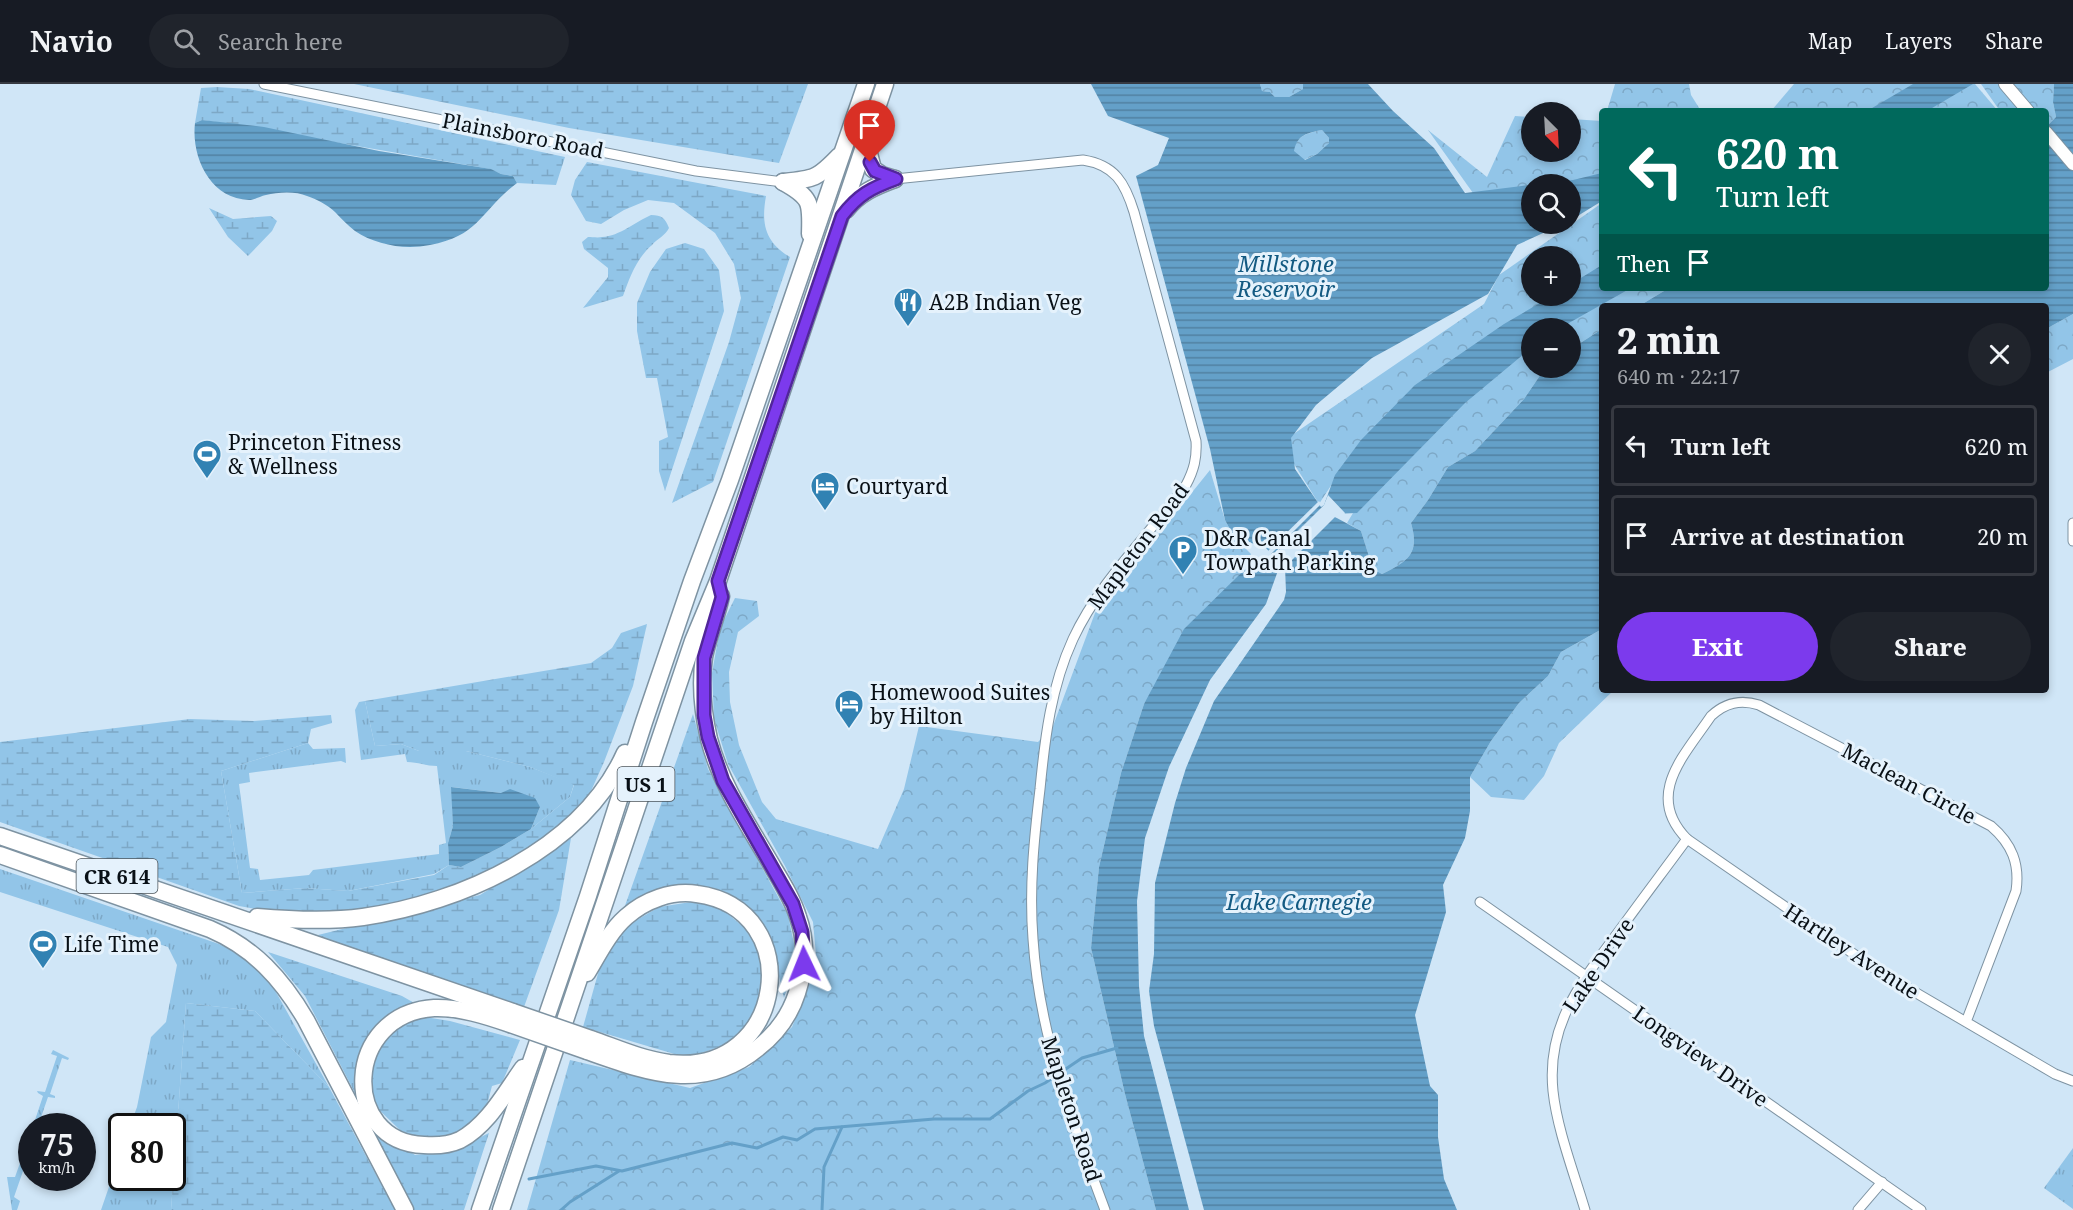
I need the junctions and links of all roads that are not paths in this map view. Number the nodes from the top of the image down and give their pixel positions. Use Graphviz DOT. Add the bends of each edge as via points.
graph roads {
  1 [pos="264,84"];
  2 [pos="866,84"];
  3 [pos="885,84"];
  4 [pos="2005,84"];
  5 [pos="2026,108"];
  6 [pos="2049,136"];
  7 [pos="866,141"];
  8 [pos="842,153"];
  9 [pos="2073,164"];
  10 [pos="896,179"];
  11 [pos="783,182"];
  12 [pos="842,216"];
  13 [pos="810,250"];
  14 [pos="2073,523"];
  15 [pos="2073,541"];
  16 [pos="718,581"];
  17 [pos="644,722"];
  18 [pos="1668,788"];
  19 [pos="0,836"];
  20 [pos="1687,839"];
  21 [pos="0,855"];
  22 [pos="44,869"];
  23 [pos="1480,902"];
  24 [pos="234,916"];
  25 [pos="1586,976"];
  26 [pos="577,989"];
  27 [pos="491,1017"];
  28 [pos="512,1018"];
  29 [pos="1966,1022"];
  30 [pos="589,1045"];
  31 [pos="533,1056"];
  32 [pos="2073,1081"];
  33 [pos="1882,1182"];
  34 [pos="405,1210"];
  35 [pos="480,1210"];
  36 [pos="501,1210"];
  37 [pos="1105,1210"];
  38 [pos="1585,1210"];
  39 [pos="1858,1210"];
  40 [pos="1922,1210"];
  1 -- 11 [label="street, Plainsboro Road" via="696,171"];
  2 -- 8 [label="highway, US 1"];
  3 -- 7 [label="highway, US 1"];
  4 -- 5 [label="street"];
  6 -- 9 [label="street"];
  7 -- 10 [label="highway" via="873,169"];
  7 -- 12 [label="highway, US 1"];
  8 -- 11 [label="highway" via="814,178"];
  8 -- 13 [label="highway, US 1"];
  10 -- 12 [label="highway" via="867,191"];
  10 -- 37 [label="street, Mapleton Road" via="1077,160 1110,170 1125,186 1134,212 1196,441 1196,461 1186,485 1107,583 1084,618 1062,665 1049,713 1034,845 1032,910 1037,972 1059,1081"];
  11 -- 13 [label="highway" via="805,196 810,206"];
  12 -- 16 [label="highway, US 1"];
  13 -- 17 [label="highway, US 1"];
  14 -- 15 [label="street"];
  16 -- 26 [label="highway, US 1" via="693,641"];
  16 -- 30 [label="highway" via="722,597 704,658 708,737 723,781 799,918 804,947 802,977 794,1002 771,1038 741,1061 713,1072 671,1076 628,1066"];
  17 -- 24 [label="highway" via="609,783 579,818 551,842 500,873 420,905 363,917 305,920"];
  17 -- 31 [label="highway, US 1"];
  18 -- 20 [label="street, Hartley Avenue" via="1673,822"];
  18 -- 29 [label="street, Maclean Circle" via="1671,776 1711,716 1728,704 1749,702 1991,826 2010,846 2018,880"];
  19 -- 24 [label="highway, CR 614"];
  20 -- 25 [label="street, Lake Drive"];
  20 -- 29 [label="street, Hartley Avenue" via="1877,970"];
  21 -- 22 [label="highway"];
  22 -- 27 [label="highway" via="74,874"];
  22 -- 34 [label="highway" via="210,929 265,964 296,1002"];
  23 -- 25 [label="street, Longview Drive"];
  24 -- 28 [label="highway"];
  25 -- 33 [label="street, Longview Drive"];
  25 -- 38 [label="street, Lake Drive" via="1563,1016 1553,1071 1557,1111"];
  26 -- 30 [label="highway" via="625,918 651,901 677,893 717,897 729,904 754,926 767,953 770,992 766,1008 747,1037 732,1050 695,1063 671,1063"];
  26 -- 36 [label="highway, US 1"];
  27 -- 28 [label="highway"];
  27 -- 31 [label="highway" via="447,1009 422,1010 401,1017 382,1030 368,1053 363,1080 369,1109 381,1126 418,1145 461,1139 489,1116"];
  28 -- 30 [label="highway, bridge"];
  29 -- 32 [label="street, Hartley Avenue"];
  31 -- 35 [label="highway, US 1"];
  33 -- 39 [label="street"];
  33 -- 40 [label="street, Longview Drive"];
}
